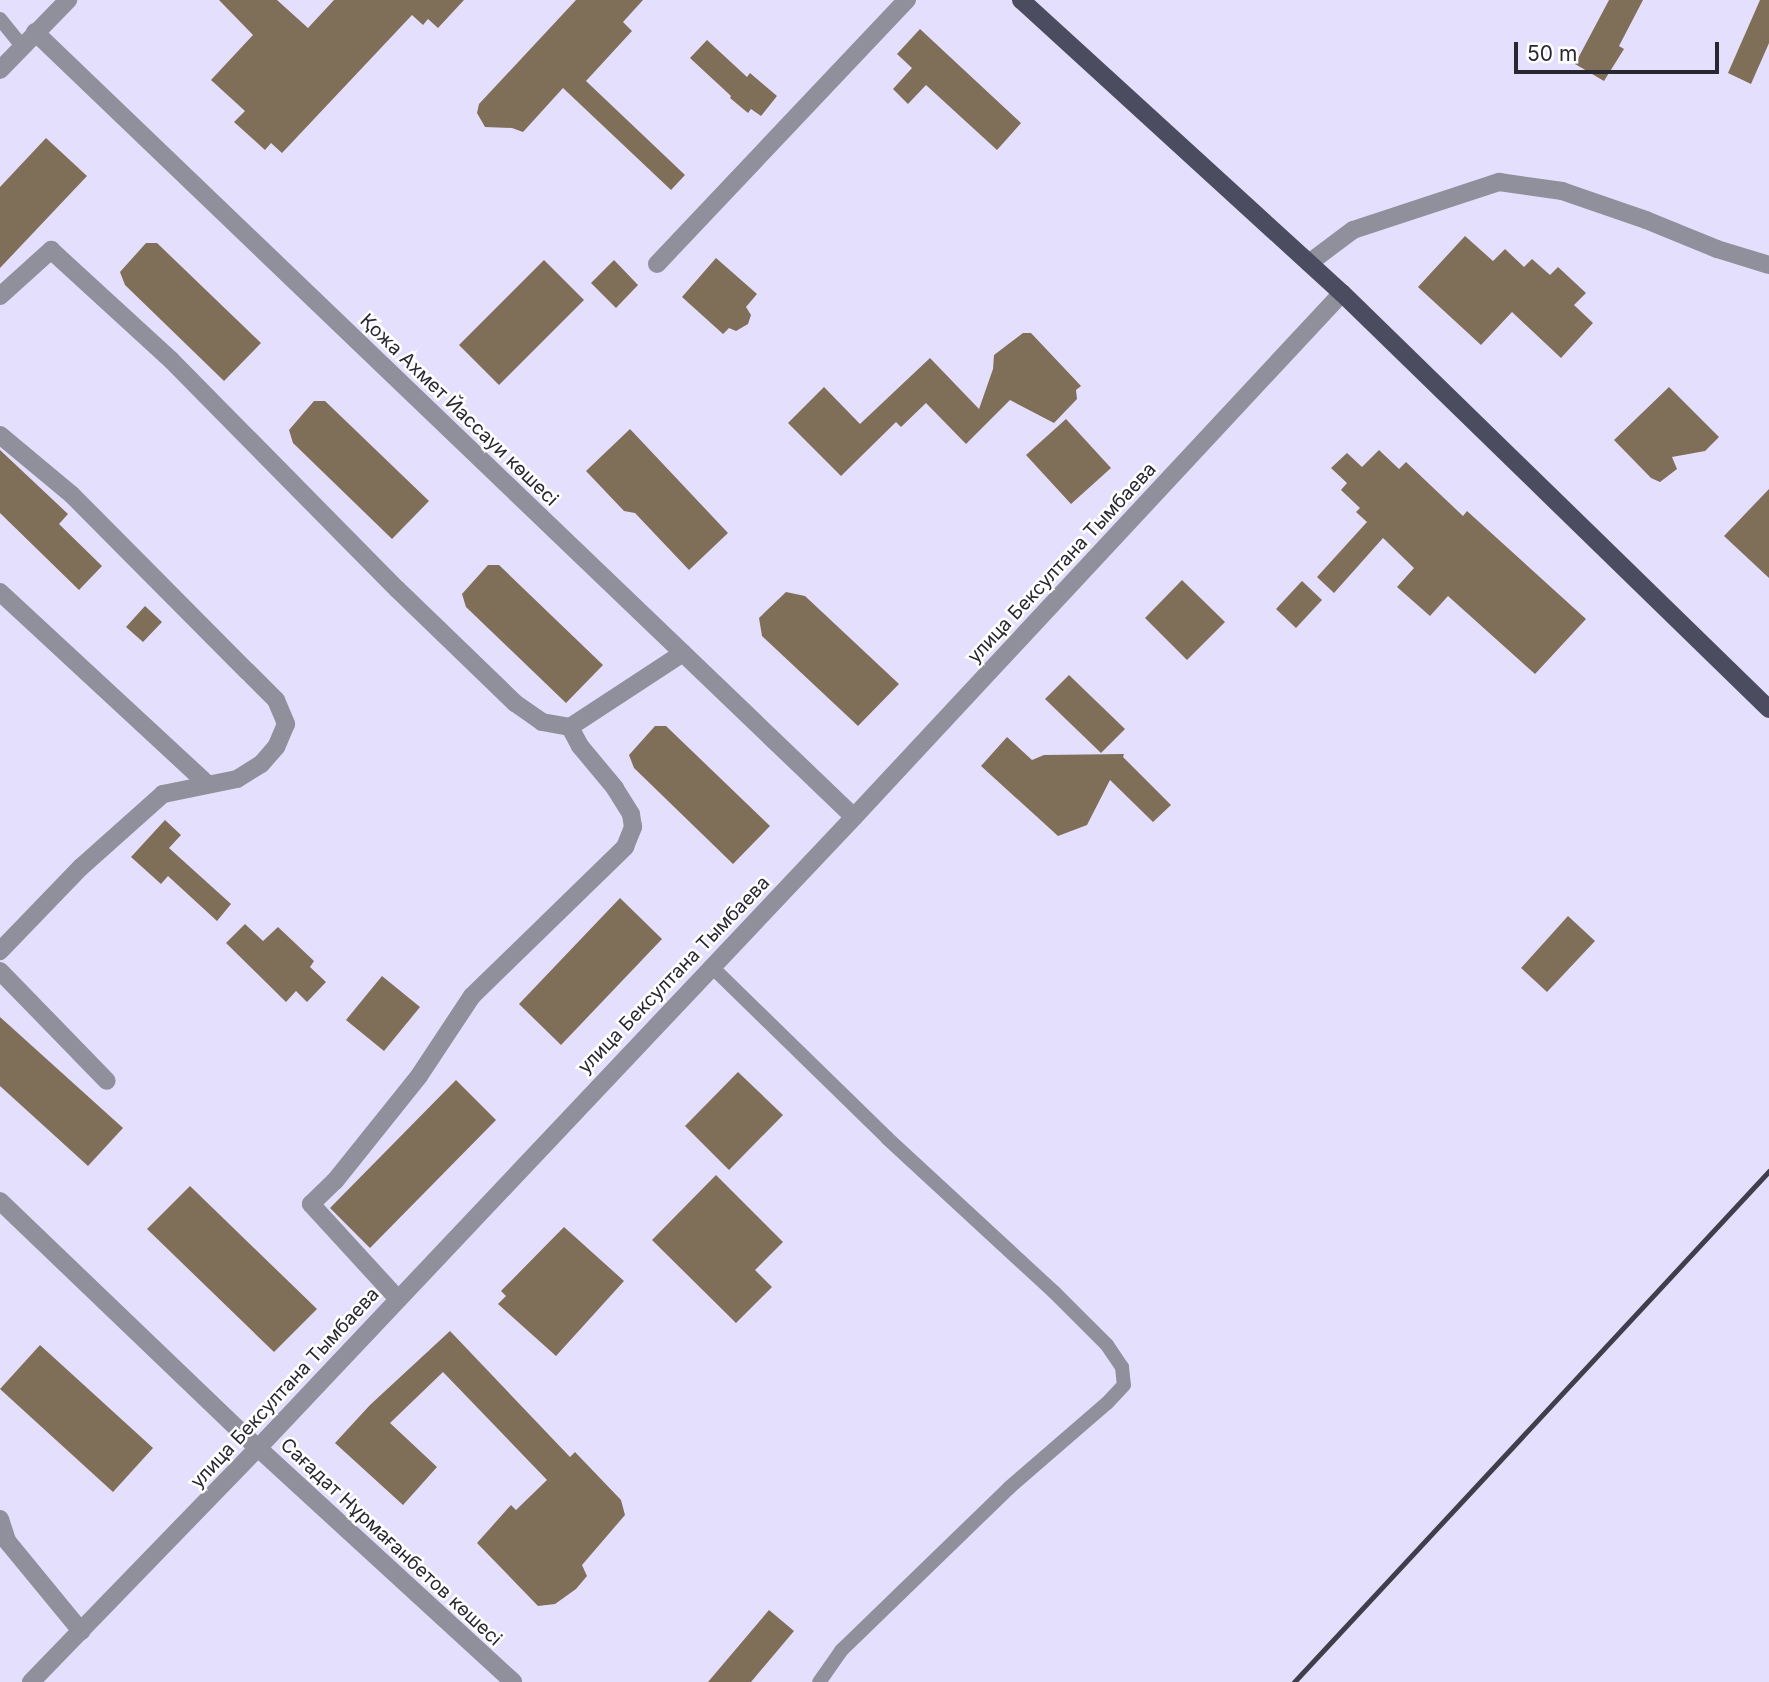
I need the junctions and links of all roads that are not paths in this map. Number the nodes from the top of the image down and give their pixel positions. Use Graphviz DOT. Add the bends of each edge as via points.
graph roads {
  1 [pos="68,0"];
  2 [pos="907,0"];
  3 [pos="1021,0"];
  4 [pos="0,19"];
  5 [pos="35,32"];
  6 [pos="22,46"];
  7 [pos="0,70"];
  8 [pos="1309,263"];
  9 [pos="657,264"];
  10 [pos="1769,265"];
  11 [pos="1342,293"];
  12 [pos="0,296"];
  13 [pos="0,435"];
  14 [pos="0,592"];
  15 [pos="683,653"];
  16 [pos="1769,709"];
  17 [pos="570,727"];
  18 [pos="207,784"];
  19 [pos="854,817"];
  20 [pos="0,951"];
  21 [pos="710,966"];
  22 [pos="0,971"];
  23 [pos="107,1081"];
  24 [pos="0,1201"];
  25 [pos="398,1299"];
  26 [pos="257,1448"];
  27 [pos="0,1519"];
  28 [pos="81,1631"];
  29 [pos="31,1682"];
  30 [pos="513,1682"];
  31 [pos="819,1682"];
  1 -- 5 [label="street"];
  2 -- 9 [label="street"];
  3 -- 8 [label="main road"];
  4 -- 6 [label="lane"];
  5 -- 6 [label="street"];
  5 -- 15 [label="street, Қожа Ахмет Йассауи көшесі"];
  6 -- 7 [label="street"];
  8 -- 10 [label="street" via="1353,230 1499,182 1562,191"];
  8 -- 11 [label="main road"];
  11 -- 16 [label="main road"];
  11 -- 19 [label="street, улица Бексултана Тымбаева"];
  12 -- 17 [label="street" via="51,250 170,360 515,702 542,722"];
  13 -- 18 [label="street" via="72,495 276,701 286,724 276,747 261,764 237,779"];
  14 -- 18 [label="street"];
  15 -- 17 [label="street"];
  15 -- 19 [label="street, Қожа Ахмет Йассауи көшесі"];
  17 -- 25 [label="street" via="631,814 633,827 625,847 472,996 419,1076 335,1181 311,1204"];
  18 -- 20 [label="street" via="163,794 81,867"];
  19 -- 21 [label="street, улица Бексултана Тымбаева"];
  21 -- 25 [label="street, улица Бексултана Тымбаева"];
  21 -- 31 [label="lane" via="1054,1292 1107,1345 1122,1367 1124,1385 1107,1403 1009,1488 841,1651"];
  22 -- 23 [label="street"];
  24 -- 26 [label="street, Сағадат Нұрмағанбетов көшесі"];
  25 -- 26 [label="street, улица Бексултана Тымбаева"];
  26 -- 28 [label="street, улица Бексултана Тымбаева"];
  26 -- 30 [label="street, Сағадат Нұрмағанбетов көшесі"];
  27 -- 28 [label="street" via="7,1541"];
  28 -- 29 [label="street, улица Бексултана Тымбаева"];
}
